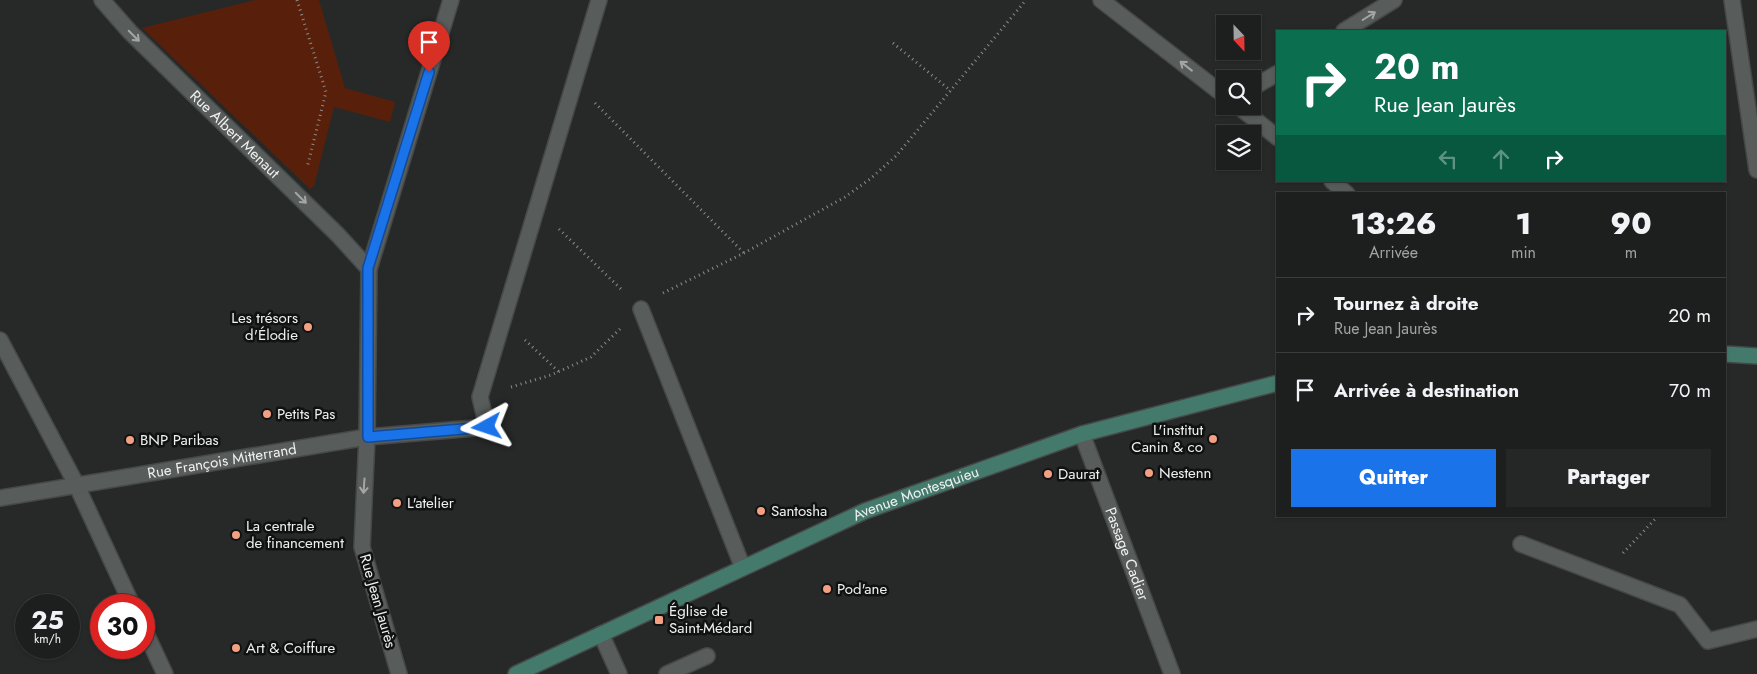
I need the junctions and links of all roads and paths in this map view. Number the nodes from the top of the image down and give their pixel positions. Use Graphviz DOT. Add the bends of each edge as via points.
graph roads {
  1 [pos="102,0"];
  2 [pos="297,0"];
  3 [pos="451,0"];
  4 [pos="599,0"];
  5 [pos="1026,0"];
  6 [pos="1101,0"];
  7 [pos="1394,0"];
  8 [pos="1732,0"];
  9 [pos="1346,30"];
  10 [pos="893,43"];
  11 [pos="1276,74"];
  12 [pos="576,83"];
  13 [pos="1261,83"];
  14 [pos="1216,89"];
  15 [pos="951,91"];
  16 [pos="1249,115"];
  17 [pos="1276,136"];
  18 [pos="1757,170"];
  19 [pos="1333,182"];
  20 [pos="292,189"];
  21 [pos="1345,192"];
  22 [pos="538,209"];
  23 [pos="744,253"];
  24 [pos="368,268"];
  25 [pos="641,309"];
  26 [pos="504,321"];
  27 [pos="0,340"];
  28 [pos="1726,354"];
  29 [pos="1757,356"];
  30 [pos="559,372"];
  31 [pos="1276,384"];
  32 [pos="480,397"];
  33 [pos="1082,434"];
  34 [pos="368,437"];
  35 [pos="76,484"];
  36 [pos="0,498"];
  37 [pos="1657,517"];
  38 [pos="1521,544"];
  39 [pos="743,568"];
  40 [pos="1602,575"];
  41 [pos="127,594"];
  42 [pos="1757,629"];
  43 [pos="601,634"];
  44 [pos="155,653"];
  45 [pos="707,656"];
  46 [pos="165,674"];
  47 [pos="399,674"];
  48 [pos="516,674"];
  49 [pos="619,674"];
  50 [pos="667,674"];
  51 [pos="1172,674"];
  1 -- 20 [label="street, Rue Albert Menaut, one-way" via="130,32"];
  2 -- 20 [label="path" via="326,92 306,172"];
  3 -- 24 [label="street, Rue Jean Jaurès"];
  4 -- 12 [label="street"];
  5 -- 15 [label="path"];
  14 -- 6 [label="street, one-way"];
  9 -- 7 [label="street, one-way"];
  8 -- 18 [label="street"];
  10 -- 15 [label="path"];
  11 -- 13 [label="street"];
  12 -- 22 [label="street"];
  12 -- 23 [label="path"];
  15 -- 23 [label="path" via="896,156 870,179 845,197"];
  16 -- 17 [label="street"];
  19 -- 21 [label="street"];
  20 -- 24 [label="street, Rue Albert Menaut, one-way"];
  22 -- 25 [label="path"];
  22 -- 26 [label="street"];
  23 -- 25 [label="path" via="649,300"];
  24 -- 34 [label="street, Rue Jean Jaurès"];
  25 -- 30 [label="path" via="591,357"];
  25 -- 39 [label="street"];
  26 -- 30 [label="path"];
  26 -- 32 [label="street"];
  27 -- 35 [label="street"];
  28 -- 29 [label="main road"];
  30 -- 32 [label="path"];
  31 -- 33 [label="main road, Avenue Montesquieu"];
  32 -- 34 [label="street, Rue François Mitterrand" via="487,427"];
  33 -- 39 [label="main road, Avenue Montesquieu" via="865,511"];
  33 -- 51 [label="street, Passage Cadier"];
  34 -- 35 [label="street, Rue François Mitterrand"];
  34 -- 47 [label="street, Rue Jean Jaurès, one-way" via="362,547"];
  35 -- 36 [label="street, Rue François Mitterrand"];
  35 -- 41 [label="street"];
  37 -- 40 [label="path"];
  38 -- 40 [label="street"];
  39 -- 43 [label="main road, Avenue Montesquieu"];
  40 -- 42 [label="street" via="1680,605 1708,641"];
  43 -- 48 [label="main road, Avenue Montesquieu"];
  43 -- 49 [label="street"];
  44 -- 46 [label="street"];
  45 -- 50 [label="street"];
}
